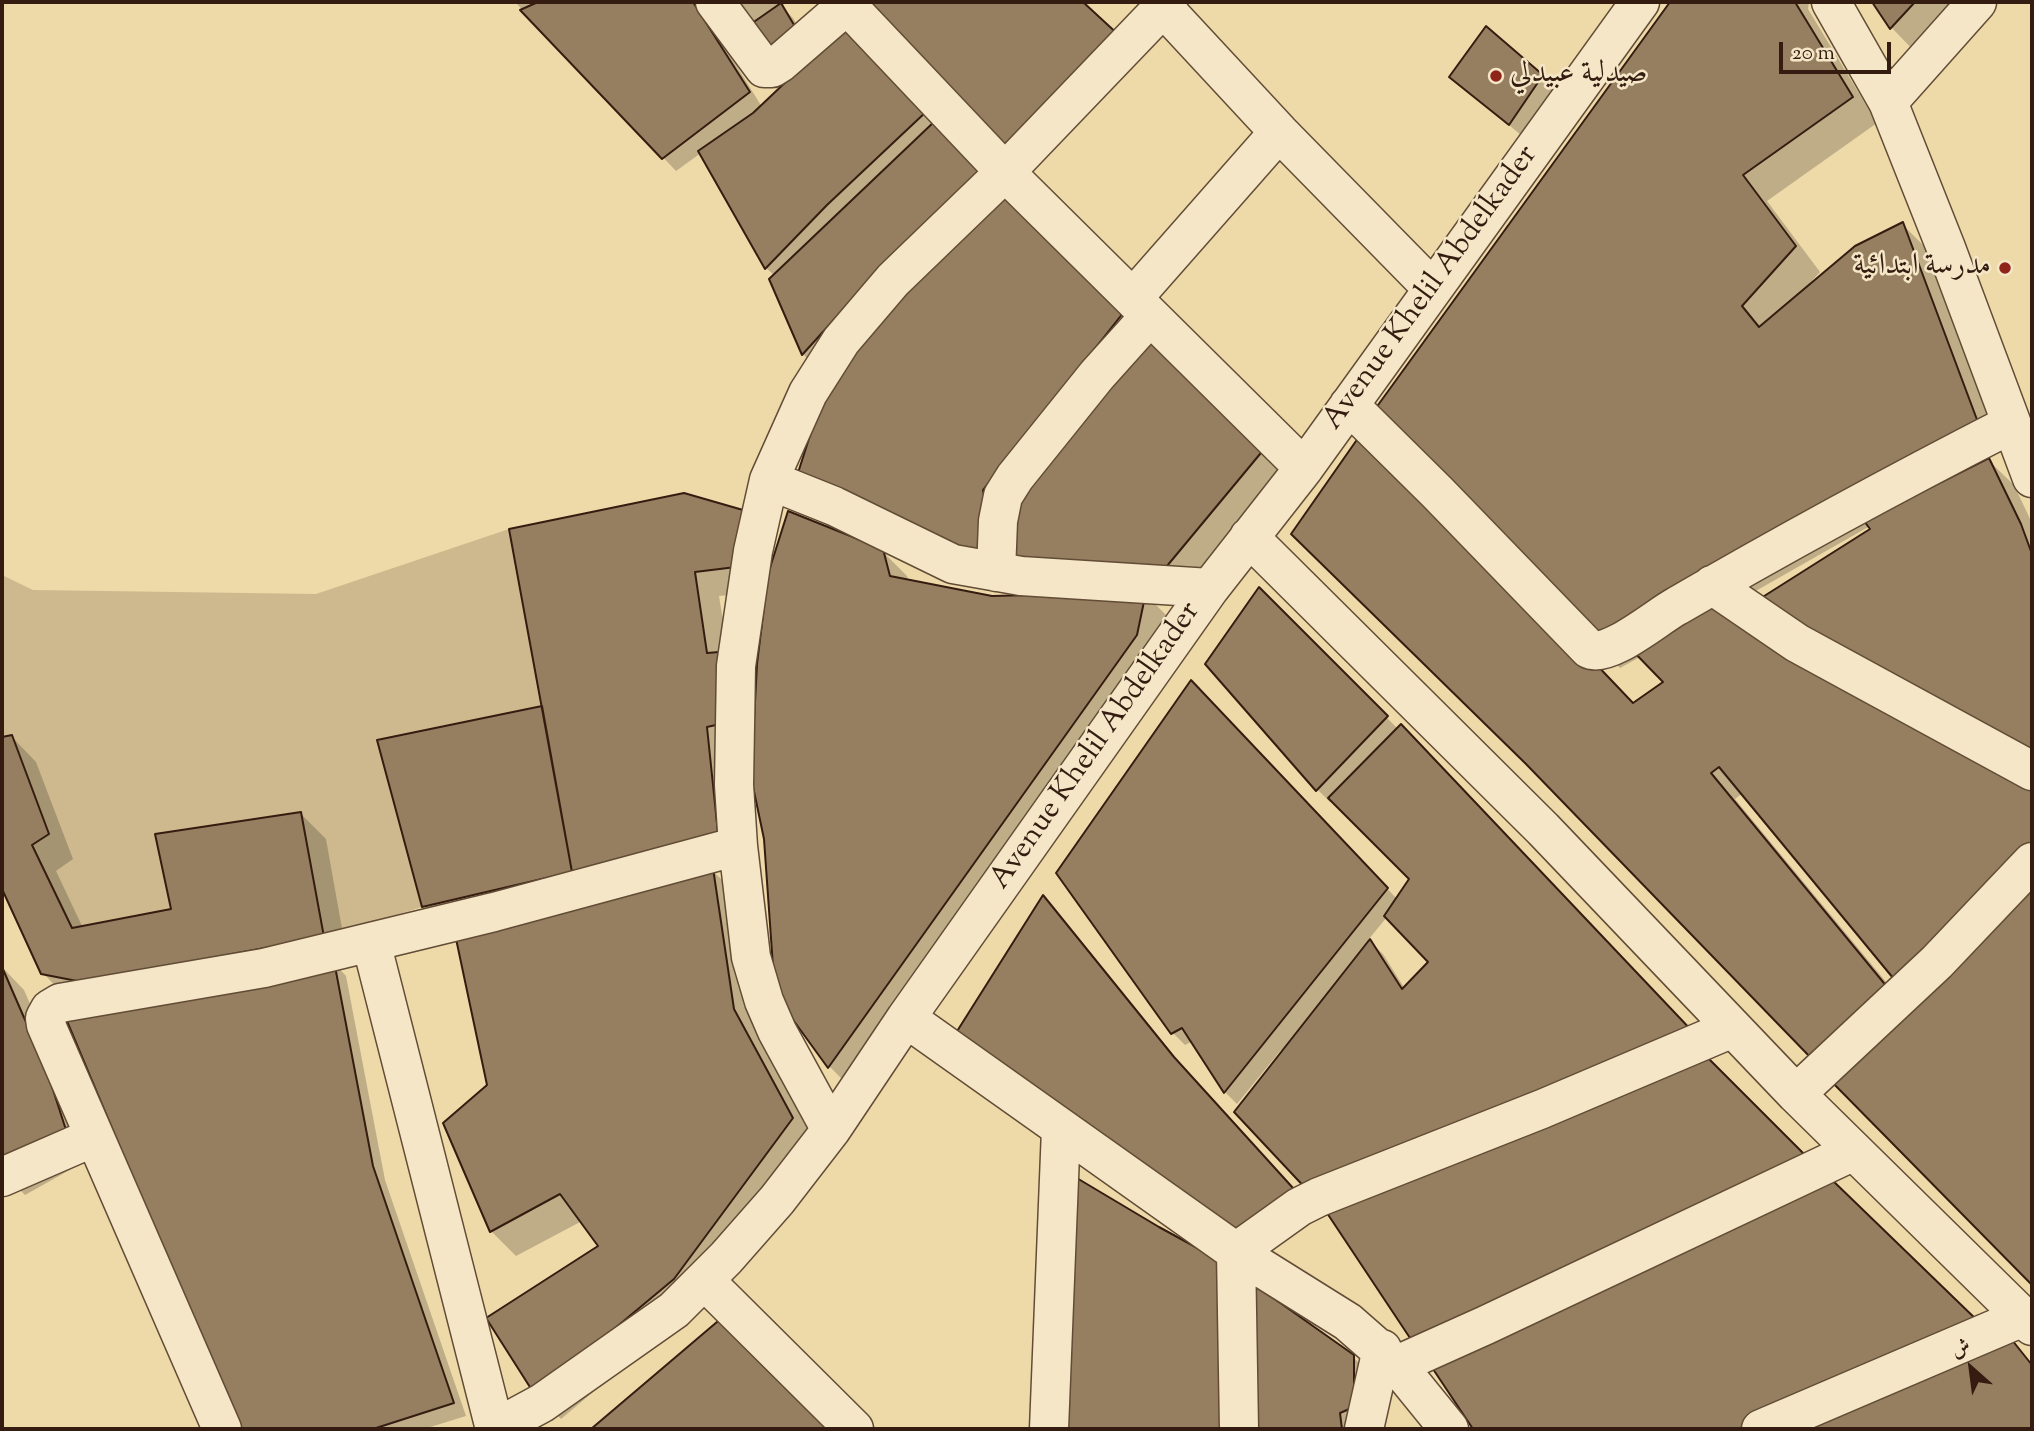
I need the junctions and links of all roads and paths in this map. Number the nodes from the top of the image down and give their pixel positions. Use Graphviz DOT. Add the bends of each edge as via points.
graph roads {
  1 [pos="715,2"];
  2 [pos="1640,2"];
  3 [pos="1831,2"];
  4 [pos="1977,2"];
  5 [pos="846,3"];
  6 [pos="1150,8"];
  7 [pos="1888,102"];
  8 [pos="1279,132"];
  9 [pos="1005,172"];
  10 [pos="1432,288"];
  11 [pos="1141,307"];
  12 [pos="1349,405"];
  13 [pos="2011,424"];
  14 [pos="1304,468"];
  15 [pos="2032,478"];
  16 [pos="769,480"];
  17 [pos="1249,537"];
  18 [pos="996,572"];
  19 [pos="1712,585"];
  20 [pos="1210,588"];
  21 [pos="2032,771"];
  22 [pos="738,845"];
  23 [pos="2032,862"];
  24 [pos="371,942"];
  25 [pos="906,1018"];
  26 [pos="1733,1028"];
  27 [pos="1796,1094"];
  28 [pos="1061,1129"];
  29 [pos="831,1130"];
  30 [pos="94,1137"];
  31 [pos="1854,1151"];
  32 [pos="2,1177"];
  33 [pos="1237,1252"];
  34 [pos="704,1280"];
  35 [pos="2028,1322"];
  36 [pos="1389,1357"];
  37 [pos="509,1426"];
  38 [pos="222,1429"];
  39 [pos="854,1429"];
  40 [pos="1049,1429"];
  41 [pos="1239,1429"];
  42 [pos="1364,1429"];
  43 [pos="1449,1429"];
  44 [pos="1761,1429"];
  1 -- 5 [label="street" via="764,68 780,62"];
  2 -- 10 [label="street, Avenue Khelil Abdelkader"];
  3 -- 7 [label="street"];
  4 -- 7 [label="street"];
  5 -- 9 [label="street"];
  6 -- 8 [label="street"];
  6 -- 9 [label="street"];
  7 -- 13 [label="street"];
  8 -- 10 [label="street"];
  8 -- 11 [label="street"];
  9 -- 11 [label="street"];
  9 -- 16 [label="street" via="893,281 841,341 808,393"];
  10 -- 12 [label="street, Avenue Khelil Abdelkader"];
  11 -- 14 [label="street"];
  11 -- 18 [label="street" via="1097,375 1003,496"];
  12 -- 14 [label="street, Avenue Khelil Abdelkader"];
  12 -- 19 [label="street" via="1595,652 1610,649"];
  13 -- 15 [label="street"];
  13 -- 19 [label="street"];
  14 -- 17 [label="street, Avenue Khelil Abdelkader"];
  16 -- 18 [label="street" via="953,564"];
  16 -- 22 [label="street" via="736,666"];
  17 -- 20 [label="street, Avenue Khelil Abdelkader"];
  17 -- 26 [label="street" via="1543,830"];
  18 -- 20 [label="street"];
  19 -- 21 [label="street" via="1797,643"];
  20 -- 25 [label="street, Avenue Khelil Abdelkader"];
  22 -- 24 [label="street"];
  22 -- 29 [label="street" via="751,957 764,1001"];
  23 -- 27 [label="street" via="1937,962"];
  24 -- 30 [label="street" via="264,968 60,1003 50,1009 46,1025"];
  24 -- 37 [label="street"];
  25 -- 28 [label="street"];
  25 -- 29 [label="street, Avenue Khelil Abdelkader"];
  26 -- 27 [label="street"];
  26 -- 33 [label="street" via="1319,1197"];
  27 -- 31 [label="street"];
  28 -- 33 [label="street"];
  28 -- 40 [label="street"];
  29 -- 34 [label="street, Avenue Khelil Abdelkader" via="777,1200"];
  30 -- 32 [label="street"];
  30 -- 38 [label="street"];
  31 -- 35 [label="street"];
  31 -- 36 [label="street" via="1486,1325"];
  33 -- 36 [label="street" via="1349,1322"];
  33 -- 41 [label="street"];
  34 -- 37 [label="street, Avenue Khelil Abdelkader" via="674,1310"];
  34 -- 39 [label="street"];
  35 -- 44 [label="street"];
  36 -- 42 [label="street"];
  36 -- 43 [label="street"];
}
